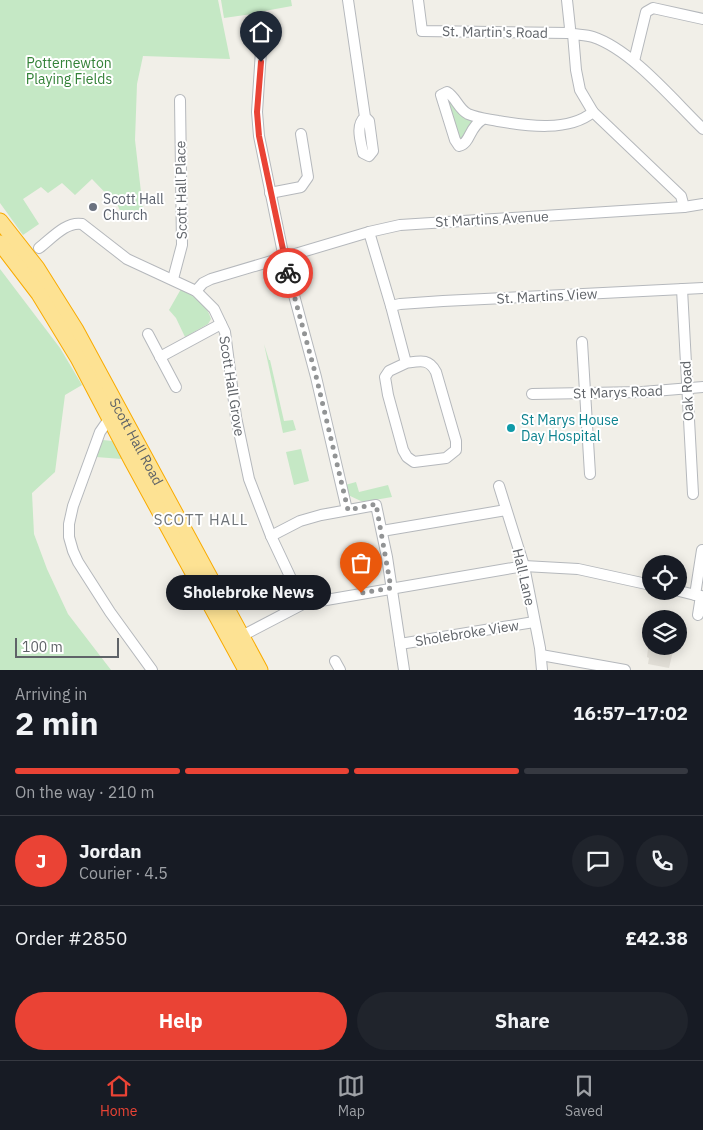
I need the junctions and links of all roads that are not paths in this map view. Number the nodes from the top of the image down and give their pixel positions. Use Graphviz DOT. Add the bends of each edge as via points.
graph roads {
  1 [pos="348,0"];
  2 [pos="418,0"];
  3 [pos="567,0"];
  4 [pos="703,19"];
  5 [pos="571,33"];
  6 [pos="261,51"];
  7 [pos="634,62"];
  8 [pos="180,100"];
  9 [pos="592,112"];
  10 [pos="365,117"];
  11 [pos="483,118"];
  12 [pos="703,129"];
  13 [pos="301,134"];
  14 [pos="270,193"];
  15 [pos="703,204"];
  16 [pos="684,206"];
  17 [pos="2,231"];
  18 [pos="369,232"];
  19 [pos="39,248"];
  20 [pos="284,258"];
  21 [pos="172,279"];
  22 [pos="703,288"];
  23 [pos="682,289"];
  24 [pos="196,291"];
  25 [pos="391,306"];
  26 [pos="221,324"];
  27 [pos="148,334"];
  28 [pos="582,342"];
  29 [pos="160,357"];
  30 [pos="406,363"];
  31 [pos="176,387"];
  32 [pos="703,387"];
  33 [pos="687,389"];
  34 [pos="532,394"];
  35 [pos="585,394"];
  36 [pos="115,415"];
  37 [pos="590,474"];
  38 [pos="499,486"];
  39 [pos="693,494"];
  40 [pos="348,510"];
  41 [pos="506,510"];
  42 [pos="382,531"];
  43 [pos="271,536"];
  44 [pos="702,550"];
  45 [pos="524,566"];
  46 [pos="642,583"];
  47 [pos="391,588"];
  48 [pos="687,593"];
  49 [pos="700,596"];
  50 [pos="303,604"];
  51 [pos="698,615"];
  52 [pos="534,622"];
  53 [pos="236,639"];
  54 [pos="400,644"];
  55 [pos="541,655"];
  56 [pos="152,670"];
  57 [pos="246,670"];
  58 [pos="260,670"];
  59 [pos="404,670"];
  60 [pos="542,670"];
  61 [pos="625,670"];
  1 -- 10 [label="street"];
  2 -- 5 [label="street, St. Martin's Road" via="422,31"];
  3 -- 5 [label="street"];
  4 -- 7 [label="street" via="648,9"];
  5 -- 7 [label="street, St. Martin's Road" via="598,39"];
  5 -- 9 [label="street" via="580,90"];
  6 -- 14 [label="street" via="257,112"];
  7 -- 12 [label="street, St. Martin's Road"];
  8 -- 21 [label="street, Scott Hall Place" via="182,245"];
  9 -- 11 [label="street" via="585,118 548,126"];
  9 -- 16 [label="street" via="681,196"];
  11 -- 11 [label="street" via="471,129 468,141 459,146 441,95 451,94 464,111"];
  13 -- 14 [label="street" via="308,177 301,187"];
  14 -- 20 [label="street"];
  15 -- 16 [label="street, St Martins Avenue"];
  16 -- 18 [label="street, St Martins Avenue" via="423,222"];
  17 -- 36 [label="highway, Scott Hall Road" via="29,257 44,290 76,330"];
  18 -- 20 [label="street, St Martins Avenue"];
  18 -- 25 [label="street"];
  19 -- 21 [label="street, Scott Hall Grove" via="68,226 82,224 128,259"];
  20 -- 24 [label="street, St Martins Avenue" via="211,279"];
  20 -- 40 [label="street"];
  21 -- 24 [label="street, Scott Hall Grove"];
  22 -- 23 [label="street, St. Martins View"];
  23 -- 25 [label="street, St. Martins View"];
  23 -- 33 [label="street, Oak Road"];
  24 -- 26 [label="street, Scott Hall Grove" via="214,309"];
  25 -- 30 [label="street"];
  26 -- 29 [label="street"];
  26 -- 43 [label="street, Scott Hall Grove" via="225,332 236,417 249,479"];
  27 -- 29 [label="street"];
  28 -- 35 [label="street"];
  29 -- 31 [label="street"];
  30 -- 30 [label="street" via="427,362 436,372 456,441 456,450 446,458 414,462 403,450 385,377"];
  32 -- 33 [label="street, St Marys Road"];
  33 -- 35 [label="street, St Marys Road"];
  33 -- 39 [label="street, Oak Road"];
  34 -- 35 [label="street, St Marys Road"];
  35 -- 37 [label="street"];
  36 -- 53 [label="highway, Scott Hall Road"];
  36 -- 56 [label="street" via="100,432 79,490 69,524 69,537 78,562"];
  38 -- 41 [label="street, Hall Lane"];
  40 -- 42 [label="street" via="376,504"];
  40 -- 43 [label="street" via="300,522"];
  41 -- 42 [label="street"];
  41 -- 45 [label="street, Hall Lane"];
  42 -- 47 [label="street"];
  43 -- 50 [label="street, Scott Hall Grove"];
  44 -- 49 [label="street"];
  45 -- 46 [label="street" via="578,569"];
  45 -- 47 [label="street"];
  45 -- 52 [label="street, Hall Lane"];
  47 -- 50 [label="street"];
  47 -- 54 [label="street"];
  48 -- 49 [label="street"];
  49 -- 51 [label="street"];
  50 -- 53 [label="street"];
  52 -- 54 [label="street, Sholebroke View"];
  52 -- 55 [label="street, Hall Lane"];
  53 -- 57 [label="highway, Scott Hall Road"];
  53 -- 58 [label="highway, Scott Hall Road"];
  54 -- 59 [label="street"];
  55 -- 60 [label="street, Hall Lane"];
  55 -- 61 [label="street"];
}
